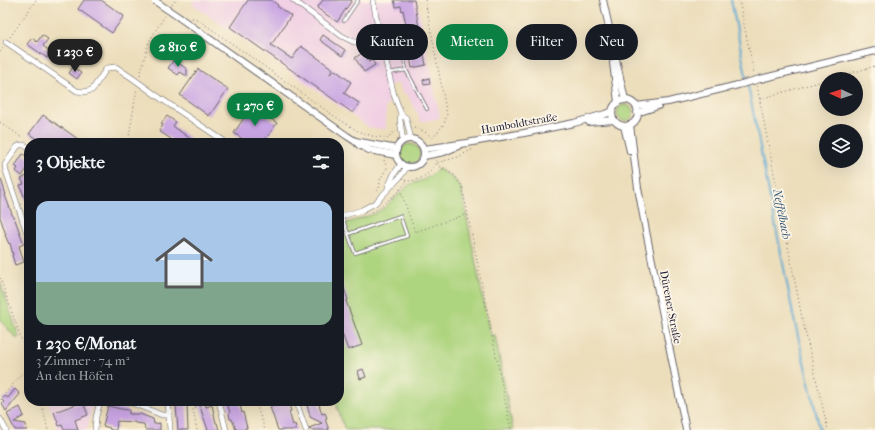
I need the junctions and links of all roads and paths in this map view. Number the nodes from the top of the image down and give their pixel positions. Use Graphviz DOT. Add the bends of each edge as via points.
graph roads {
  1 [pos="36,0"];
  2 [pos="154,0"];
  3 [pos="176,0"];
  4 [pos="293,0"];
  5 [pos="358,0"];
  6 [pos="373,0"];
  7 [pos="424,0"];
  8 [pos="603,0"];
  9 [pos="739,0"];
  10 [pos="172,6"];
  11 [pos="167,13"];
  12 [pos="188,16"];
  13 [pos="607,20"];
  14 [pos="344,21"];
  15 [pos="377,24"];
  16 [pos="6,42"];
  17 [pos="356,42"];
  18 [pos="875,51"];
  19 [pos="0,52"];
  20 [pos="386,60"];
  21 [pos="404,60"];
  22 [pos="875,66"];
  23 [pos="406,70"];
  24 [pos="855,72"];
  25 [pos="389,73"];
  26 [pos="757,80"];
  27 [pos="138,82"];
  28 [pos="819,82"];
  29 [pos="625,100"];
  30 [pos="760,100"];
  31 [pos="618,102"];
  32 [pos="668,102"];
  33 [pos="636,106"];
  34 [pos="427,109"];
  35 [pos="612,112"];
  36 [pos="401,114"];
  37 [pos="637,114"];
  38 [pos="614,120"];
  39 [pos="0,122"];
  40 [pos="574,123"];
  41 [pos="627,125"];
  42 [pos="408,128"];
  43 [pos="402,129"];
  44 [pos="129,138"];
  45 [pos="220,138"];
  46 [pos="411,139"];
  47 [pos="355,141"];
  48 [pos="403,141"];
  49 [pos="468,143"];
  50 [pos="20,145"];
  51 [pos="24,145"];
  52 [pos="424,149"];
  53 [pos="473,149"];
  54 [pos="396,152"];
  55 [pos="384,153"];
  56 [pos="424,156"];
  57 [pos="436,163"];
  58 [pos="401,164"];
  59 [pos="407,167"];
  60 [pos="387,168"];
  61 [pos="394,174"];
  62 [pos="400,177"];
  63 [pos="400,189"];
  64 [pos="386,192"];
  65 [pos="375,195"];
  66 [pos="468,214"];
  67 [pos="344,216"];
  68 [pos="24,224"];
  69 [pos="344,226"];
  70 [pos="348,234"];
  71 [pos="344,241"];
  72 [pos="0,278"];
  73 [pos="22,343"];
  74 [pos="24,348"];
  75 [pos="24,371"];
  76 [pos="0,400"];
  77 [pos="42,406"];
  78 [pos="99,406"];
  79 [pos="140,406"];
  80 [pos="168,406"];
  81 [pos="197,406"];
  82 [pos="220,406"];
  83 [pos="257,406"];
  84 [pos="298,406"];
  85 [pos="168,414"];
  86 [pos="0,419"];
  87 [pos="6,430"];
  88 [pos="48,430"];
  89 [pos="95,430"];
  90 [pos="170,430"];
  91 [pos="197,430"];
  92 [pos="226,430"];
  93 [pos="264,430"];
  94 [pos="306,430"];
  95 [pos="511,430"];
  96 [pos="686,430"];
  97 [pos="828,430"];
  1 -- 16 [label="path"];
  2 -- 47 [label="street, bridge"];
  3 -- 10 [label="path"];
  4 -- 17 [label="street" via="342,36"];
  5 -- 14 [label="lane"];
  6 -- 15 [label="street"];
  7 -- 42 [label="path" via="447,115 433,139 417,128"];
  8 -- 13 [label="street"];
  9 -- 26 [label="path"];
  11 -- 27 [label="path" via="148,44"];
  12 -- 43 [label="path" via="197,19 358,131 387,138"];
  13 -- 29 [label="street"];
  13 -- 31 [label="street"];
  16 -- 19 [label="path"];
  16 -- 27 [label="street" via="77,91 92,90 108,68 112,67"];
  18 -- 26 [label="street"];
  20 -- 25 [label="street"];
  21 -- 23 [label="lane"];
  22 -- 24 [label="path"];
  23 -- 25 [label="lane"];
  23 -- 34 [label="lane"];
  25 -- 36 [label="street"];
  26 -- 30 [label="path"];
  26 -- 32 [label="street, bridge"];
  27 -- 44 [label="path"];
  27 -- 45 [label="street"];
  28 -- 30 [label="path"];
  29 -- 31 [label="street"];
  29 -- 33 [label="street"];
  30 -- 97 [label="path" via="802,318"];
  31 -- 35 [label="street"];
  32 -- 33 [label="street"];
  32 -- 37 [label="street"];
  33 -- 37 [label="street"];
  35 -- 38 [label="street"];
  35 -- 40 [label="street, Humboldtstraße"];
  36 -- 42 [label="street" via="406,118"];
  36 -- 43 [label="street"];
  37 -- 41 [label="street" via="635,120"];
  38 -- 40 [label="street, Humboldtstraße"];
  38 -- 41 [label="street" via="620,125"];
  39 -- 50 [label="path" via="20,136"];
  40 -- 49 [label="street, Humboldtstraße"];
  41 -- 96 [label="street, Dürener Straße"];
  42 -- 46 [label="street"];
  43 -- 48 [label="street"];
  46 -- 48 [label="street"];
  46 -- 52 [label="street" via="419,142"];
  47 -- 54 [label="street"];
  47 -- 55 [label="street" via="369,150"];
  48 -- 54 [label="street"];
  49 -- 52 [label="street, Humboldtstraße"];
  49 -- 56 [label="street, Humboldtstraße"];
  50 -- 51 [label="street"];
  50 -- 68 [label="street" via="5,165"];
  52 -- 56 [label="street"];
  53 -- 57 [label="path" via="458,157"];
  54 -- 55 [label="street"];
  54 -- 58 [label="street"];
  55 -- 60 [label="path" via="383,159"];
  56 -- 59 [label="street" via="416,166"];
  57 -- 62 [label="path" via="423,177 407,182"];
  57 -- 66 [label="path" via="454,176 462,186"];
  58 -- 59 [label="street"];
  58 -- 61 [label="street"];
  59 -- 62 [label="street"];
  60 -- 61 [label="path"];
  60 -- 65 [label="path"];
  61 -- 64 [label="street"];
  62 -- 64 [label="street"];
  63 -- 66 [label="path" via="415,232"];
  64 -- 67 [label="street" via="375,203"];
  66 -- 95 [label="path"];
  69 -- 70 [label="lane"];
  70 -- 70 [label="lane" via="355,253 407,236 400,216"];
  70 -- 71 [label="path"];
  72 -- 73 [label="path"];
  73 -- 74 [label="path"];
  75 -- 76 [label="path"];
  77 -- 88 [label="path"];
  78 -- 89 [label="street"];
  79 -- 85 [label="street" via="162,415"];
  80 -- 85 [label="street"];
  81 -- 91 [label="path" via="192,409"];
  82 -- 92 [label="street"];
  83 -- 93 [label="path"];
  84 -- 94 [label="street"];
  85 -- 90 [label="street"];
  86 -- 87 [label="street"];
}
